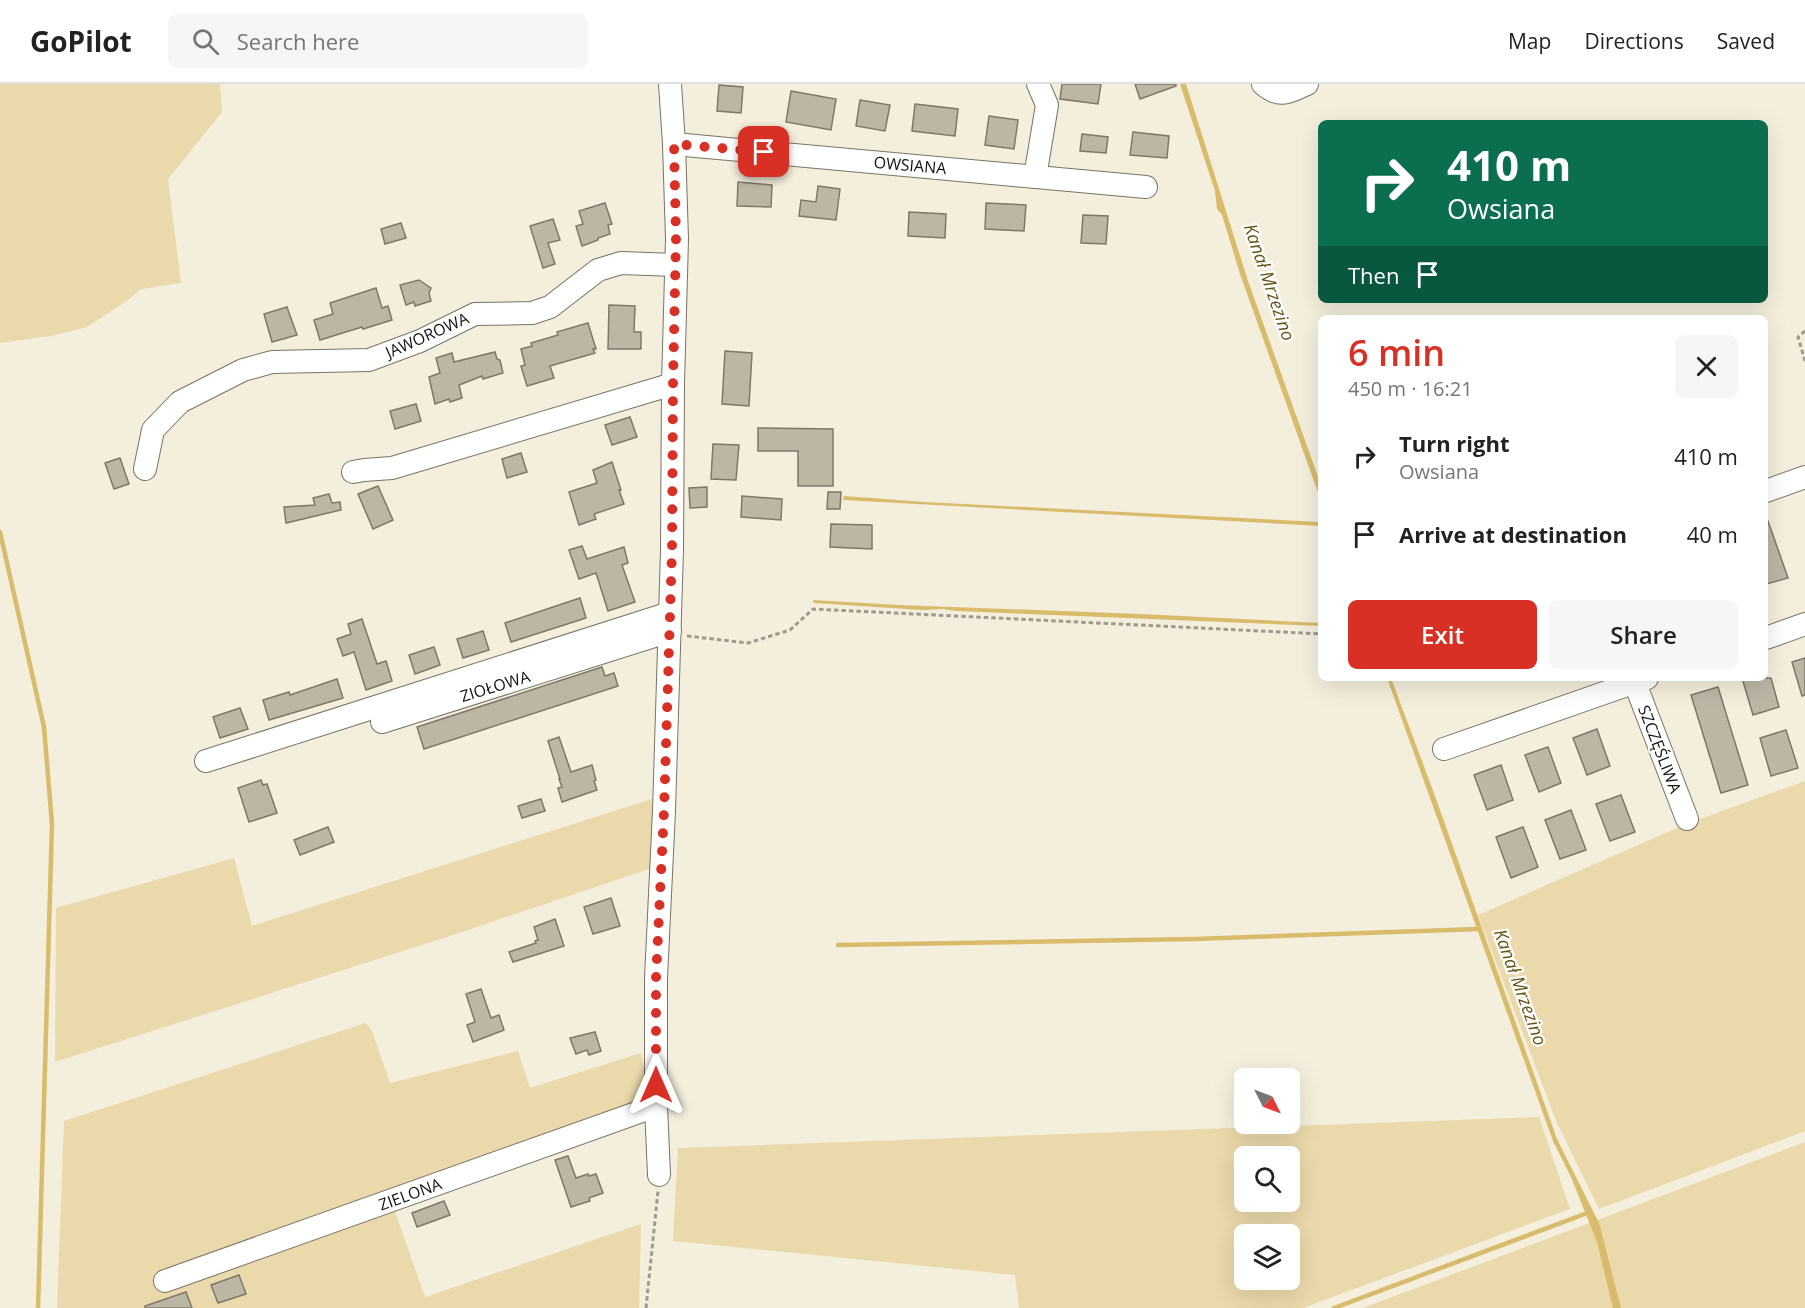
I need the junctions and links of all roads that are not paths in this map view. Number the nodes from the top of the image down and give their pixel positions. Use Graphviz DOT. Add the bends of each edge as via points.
graph roads {
  1 [pos="670,84"];
  2 [pos="1038,84"];
  3 [pos="1263,84"];
  4 [pos="1307,84"];
  5 [pos="674,144"];
  6 [pos="1035,177"];
  7 [pos="1146,187"];
  8 [pos="676,265"];
  9 [pos="673,384"];
  10 [pos="146,469"];
  11 [pos="353,472"];
  12 [pos="1805,477"];
  13 [pos="1768,490"];
  14 [pos="670,622"];
  15 [pos="1805,624"];
  16 [pos="1768,637"];
  17 [pos="1633,681"];
  18 [pos="1640,681"];
  19 [pos="320,741"];
  20 [pos="1444,749"];
  21 [pos="206,761"];
  22 [pos="1687,819"];
  23 [pos="656,1106"];
  24 [pos="659,1175"];
  25 [pos="165,1281"];
  1 -- 5 [label="street"];
  2 -- 6 [label="street" via="1047,105"];
  3 -- 4 [label="street" via="1271,92 1286,93"];
  5 -- 6 [label="street, OWSIANA"];
  5 -- 8 [label="street"];
  6 -- 7 [label="street, OWSIANA"];
  8 -- 9 [label="street"];
  8 -- 10 [label="street, JAWOROWA" via="621,263 598,270 550,307 532,313 475,314 369,360 272,362 243,370 180,402 153,430"];
  9 -- 11 [label="street" via="392,468"];
  9 -- 14 [label="street"];
  12 -- 13 [label="street"];
  14 -- 19 [label="street, ZIOŁOWA"];
  14 -- 21 [label="street"];
  14 -- 23 [label="street" via="656,978"];
  15 -- 16 [label="street"];
  17 -- 20 [label="street"];
  18 -- 22 [label="street, SZCZĘŚLIWA"];
  23 -- 24 [label="street"];
  23 -- 25 [label="street, ZIELONA"];
}
